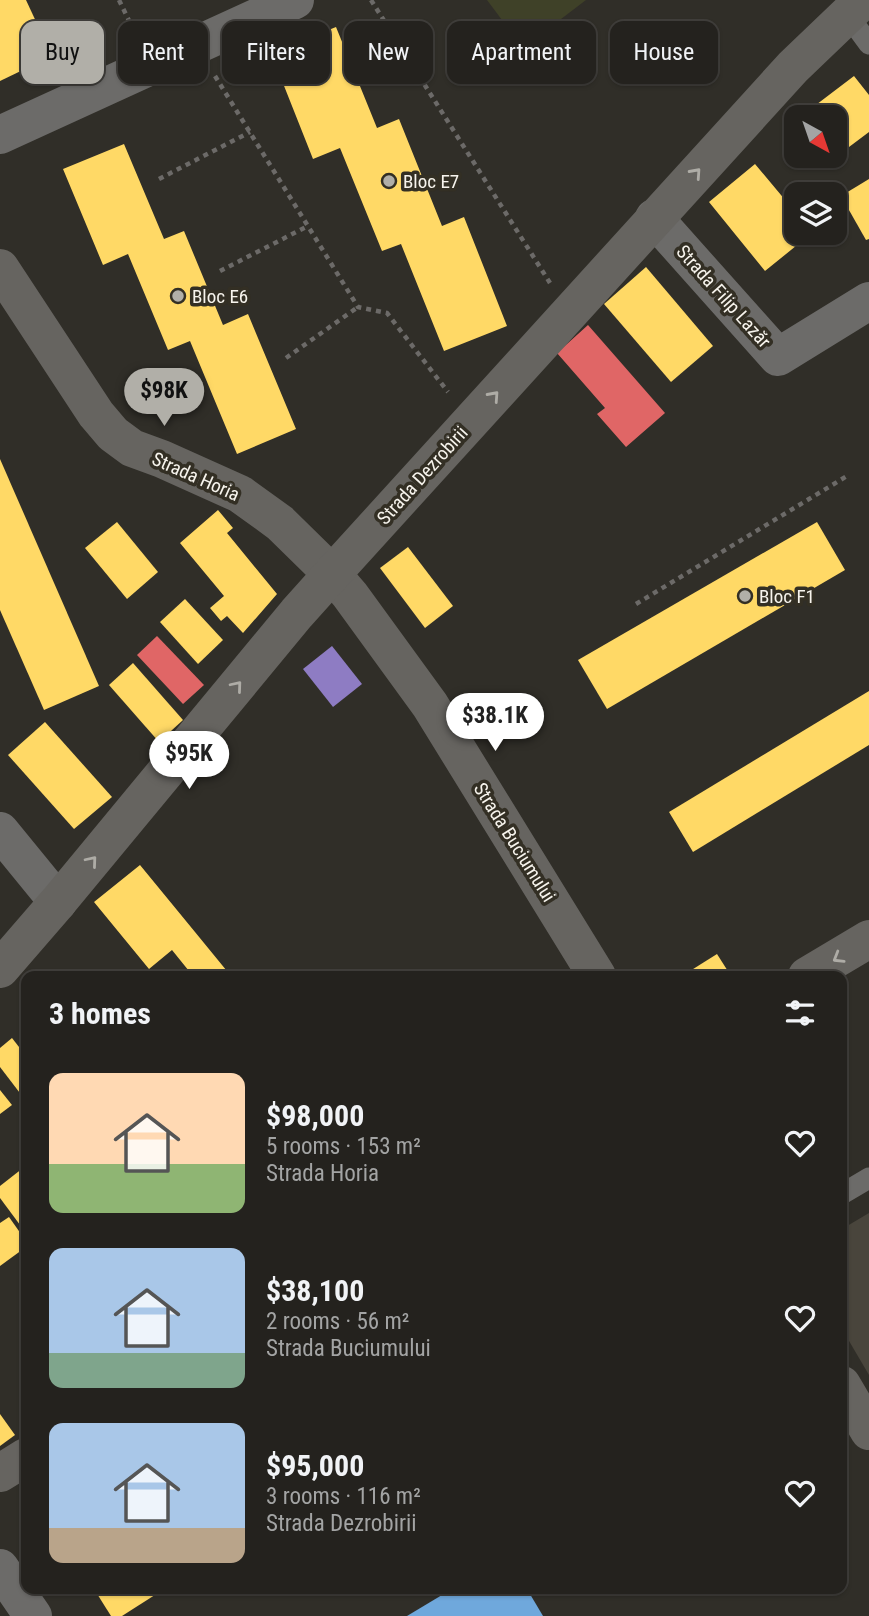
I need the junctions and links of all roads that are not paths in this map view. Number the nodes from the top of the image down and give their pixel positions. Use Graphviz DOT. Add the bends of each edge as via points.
graph roads {
  1 [pos="295,0"];
  2 [pos="860,19"];
  3 [pos="0,135"];
  4 [pos="654,218"];
  5 [pos="0,268"];
  6 [pos="869,301"];
  7 [pos="332,574"];
  8 [pos="0,831"];
  9 [pos="58,902"];
  10 [pos="869,939"];
  11 [pos="0,969"];
  12 [pos="594,971"];
  13 [pos="815,971"];
  14 [pos="869,1178"];
  15 [pos="847,1191"];
  16 [pos="847,1394"];
  17 [pos="869,1431"];
  18 [pos="21,1460"];
  19 [pos="0,1473"];
  20 [pos="0,1568"];
  21 [pos="33,1616"];
  1 -- 3 [label="street"];
  4 -- 2 [label="street, Strada Dezrobirii, one-way" via="793,67"];
  4 -- 6 [label="street, Strada Filip Lazăr" via="778,357"];
  7 -- 4 [label="street, Strada Dezrobirii, one-way"];
  5 -- 7 [label="street, Strada Horia" via="113,434 132,448 240,494 280,523"];
  9 -- 7 [label="street, Strada Dezrobirii, one-way"];
  7 -- 12 [label="street, Strada Buciumului" via="430,705"];
  8 -- 9 [label="street"];
  9 -- 11 [label="street, Strada Dezrobirii"];
  10 -- 13 [label="street, one-way"];
  14 -- 15 [label="lane"];
  16 -- 17 [label="street"];
  18 -- 19 [label="street"];
  20 -- 21 [label="street"];
}
